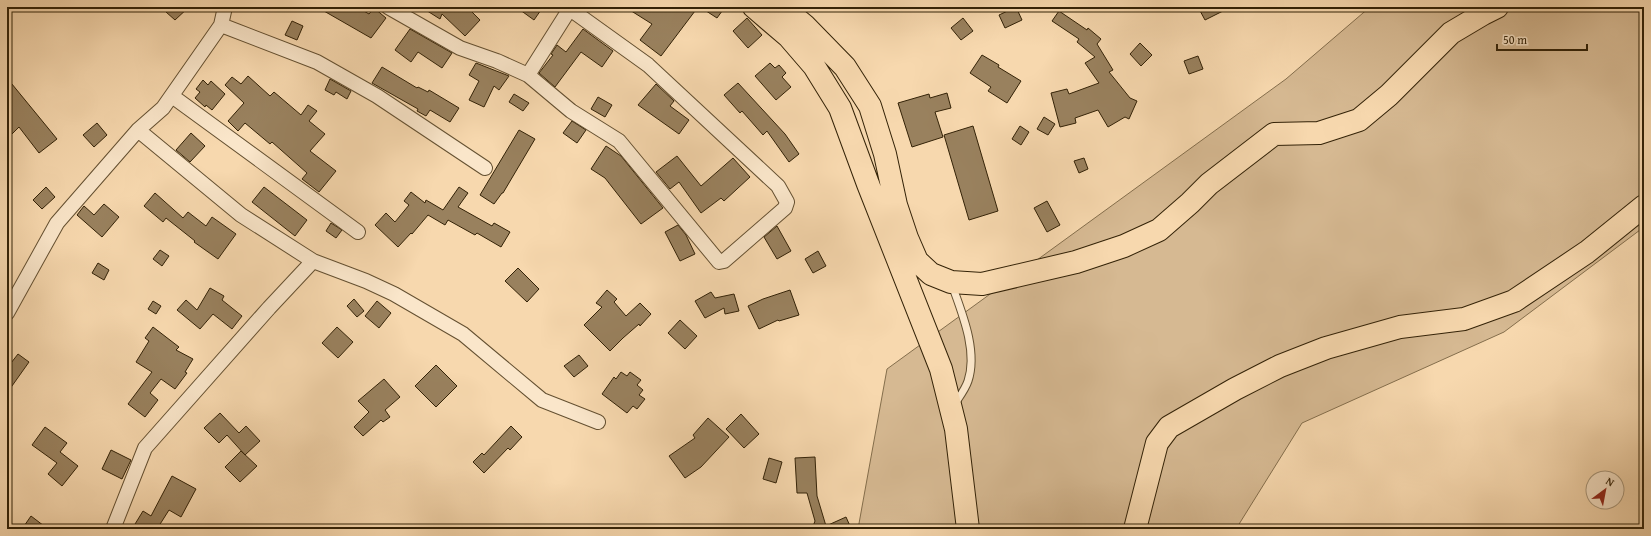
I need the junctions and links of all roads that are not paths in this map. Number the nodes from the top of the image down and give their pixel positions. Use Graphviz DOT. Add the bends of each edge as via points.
graph roads {
  1 [pos="226,7"];
  2 [pos="388,7"];
  3 [pos="754,7"];
  4 [pos="782,7"];
  5 [pos="1497,7"];
  6 [pos="571,8"];
  7 [pos="221,25"];
  8 [pos="528,75"];
  9 [pos="172,96"];
  10 [pos="138,130"];
  11 [pos="485,168"];
  12 [pos="1644,206"];
  13 [pos="358,232"];
  14 [pos="313,261"];
  15 [pos="951,282"];
  16 [pos="7,313"];
  17 [pos="951,408"];
  18 [pos="598,422"];
  19 [pos="113,529"];
  20 [pos="968,529"];
  21 [pos="1135,529"];
  1 -- 7 [label="street"];
  2 -- 8 [label="street" via="460,48"];
  3 -- 17 [label="highway" via="789,37 814,66 840,108 941,369"];
  4 -- 15 [label="highway" via="846,67 870,106 885,154 896,205 917,261 931,274"];
  5 -- 15 [label="highway" via="1451,33 1389,95 1359,120 1319,133 1274,134 1209,184 1159,230 1124,246 1076,262 982,284"];
  6 -- 8 [label="street"];
  6 -- 8 [label="street" via="648,66 778,186 787,202 785,208 724,261 719,262 619,141 571,111"];
  7 -- 9 [label="street"];
  7 -- 11 [label="street" via="317,62 377,96"];
  9 -- 10 [label="street" via="163,108"];
  9 -- 13 [label="street"];
  10 -- 14 [label="street" via="241,215"];
  10 -- 16 [label="street" via="57,223"];
  12 -- 21 [label="highway" via="1587,252 1514,301 1464,319 1400,327 1326,348 1280,366 1169,426 1157,443"];
  14 -- 18 [label="street" via="394,294 463,334 542,400"];
  14 -- 19 [label="street" via="145,448"];
  15 -- 17 [label="lane" via="966,325 971,358 968,382"];
  17 -- 20 [label="highway" via="956,429"];
}
